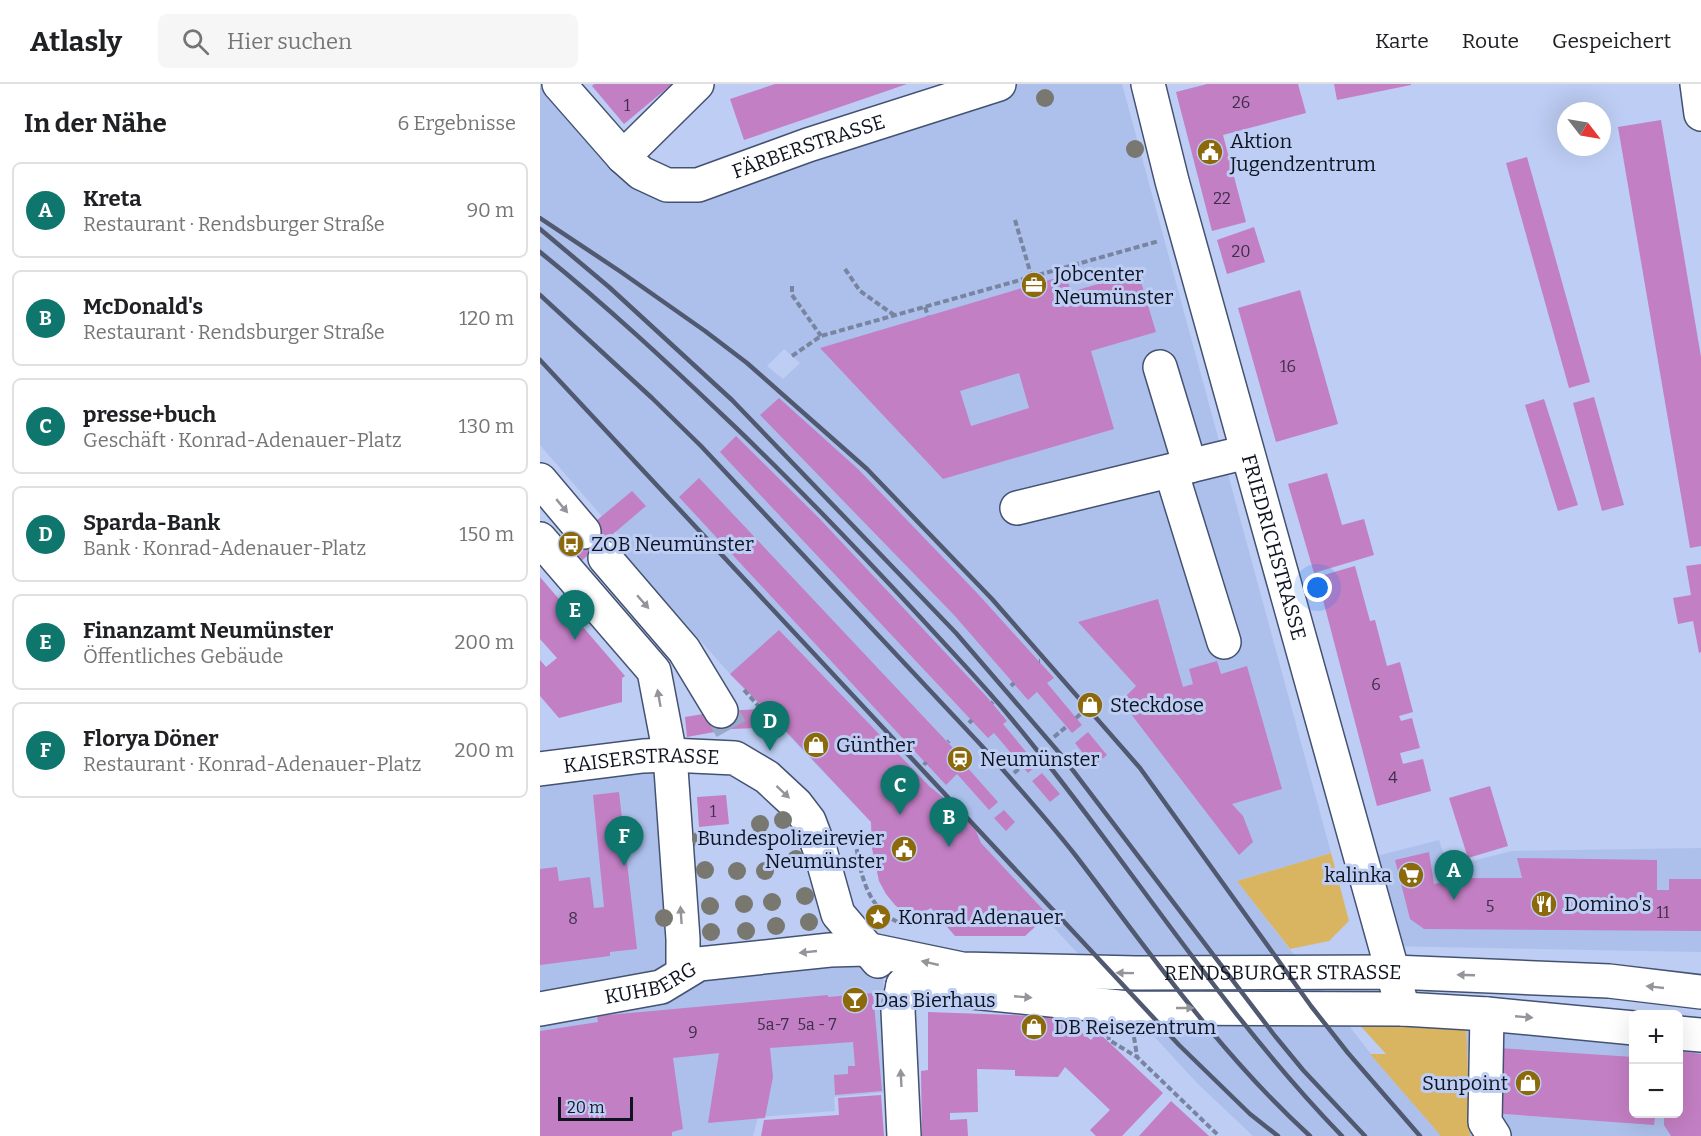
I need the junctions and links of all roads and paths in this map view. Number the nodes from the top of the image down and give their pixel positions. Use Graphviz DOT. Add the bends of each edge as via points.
graph roads {
  1 [pos="560,84"];
  2 [pos="697,84"];
  3 [pos="999,84"];
  4 [pos="1149,84"];
  5 [pos="1697,84"];
  6 [pos="1701,114"];
  7 [pos="623,157"];
  8 [pos="1015,220"];
  9 [pos="1187,233"];
  10 [pos="845,269"];
  11 [pos="1032,276"];
  12 [pos="1034,285"];
  13 [pos="792,286"];
  14 [pos="925,307"];
  15 [pos="895,315"];
  16 [pos="928,316"];
  17 [pos="821,336"];
  18 [pos="792,356"];
  19 [pos="1160,367"];
  20 [pos="1247,452"];
  21 [pos="1180,468"];
  22 [pos="540,480"];
  23 [pos="1017,508"];
  24 [pos="584,532"];
  25 [pos="540,539"];
  26 [pos="605,558"];
  27 [pos="1224,642"];
  28 [pos="1084,711"];
  29 [pos="1076,718"];
  30 [pos="1066,727"];
  31 [pos="729,733"];
  32 [pos="1054,737"];
  33 [pos="670,755"];
  34 [pos="543,765"];
  35 [pos="1022,766"];
  36 [pos="1014,773"];
  37 [pos="866,949"];
  38 [pos="1393,972"];
  39 [pos="683,973"];
  40 [pos="903,985"];
  41 [pos="1701,992"];
  42 [pos="540,1009"];
  43 [pos="1403,1009"];
  44 [pos="1487,1014"];
  45 [pos="1629,1028"];
  46 [pos="1106,1030"];
  47 [pos="1683,1033"];
  48 [pos="1701,1035"];
  49 [pos="904,1136"];
  50 [pos="1219,1136"];
  51 [pos="1494,1136"];
  1 -- 7 [label="street, FÄRBERSTRASSE"];
  2 -- 7 [label="street"];
  3 -- 7 [label="street, FÄRBERSTRASSE" via="698,185 667,185 641,173"];
  4 -- 9 [label="street, FRIEDRICHSTRASSE"];
  5 -- 6 [label="street"];
  8 -- 11 [label="path"];
  9 -- 11 [label="path"];
  9 -- 20 [label="street, FRIEDRICHSTRASSE"];
  10 -- 15 [label="path" via="860,291"];
  11 -- 12 [label="path"];
  11 -- 14 [label="path"];
  13 -- 17 [label="path" via="792,296"];
  14 -- 15 [label="path"];
  14 -- 16 [label="path"];
  15 -- 17 [label="path"];
  17 -- 18 [label="path"];
  19 -- 21 [label="street"];
  20 -- 21 [label="street"];
  20 -- 38 [label="street, FRIEDRICHSTRASSE"];
  21 -- 23 [label="street"];
  21 -- 27 [label="street"];
  22 -- 24 [label="street, one-way"];
  33 -- 25 [label="street, one-way" via="654,671"];
  26 -- 31 [label="street, one-way" via="684,650"];
  28 -- 29 [label="path"];
  30 -- 32 [label="path"];
  31 -- 33 [label="street, KAISERSTRASSE"];
  31 -- 37 [label="street, one-way" via="808,821 838,914"];
  33 -- 34 [label="street, KAISERSTRASSE"];
  39 -- 33 [label="street, one-way"];
  35 -- 36 [label="path"];
  38 -- 37 [label="street, RENDSBURGER STRASSE, one-way" via="962,969"];
  37 -- 39 [label="street, KUHBERG, one-way" via="699,964"];
  37 -- 40 [label="street"];
  41 -- 38 [label="street, RENDSBURGER STRASSE, one-way" via="1609,981"];
  38 -- 43 [label="street, FRIEDRICHSTRASSE"];
  39 -- 42 [label="street, KUHBERG" via="661,987"];
  40 -- 43 [label="street, RENDSBURGER STRASSE, one-way" via="1129,1008"];
  49 -- 40 [label="street, one-way" via="898,1010"];
  43 -- 44 [label="street, RENDSBURGER STRASSE"];
  44 -- 45 [label="street, RENDSBURGER STRASSE, one-way"];
  44 -- 51 [label="street" via="1485,1122"];
  46 -- 50 [label="path" via="1109,1040 1137,1057"];
  47 -- 48 [label="street"];
}
